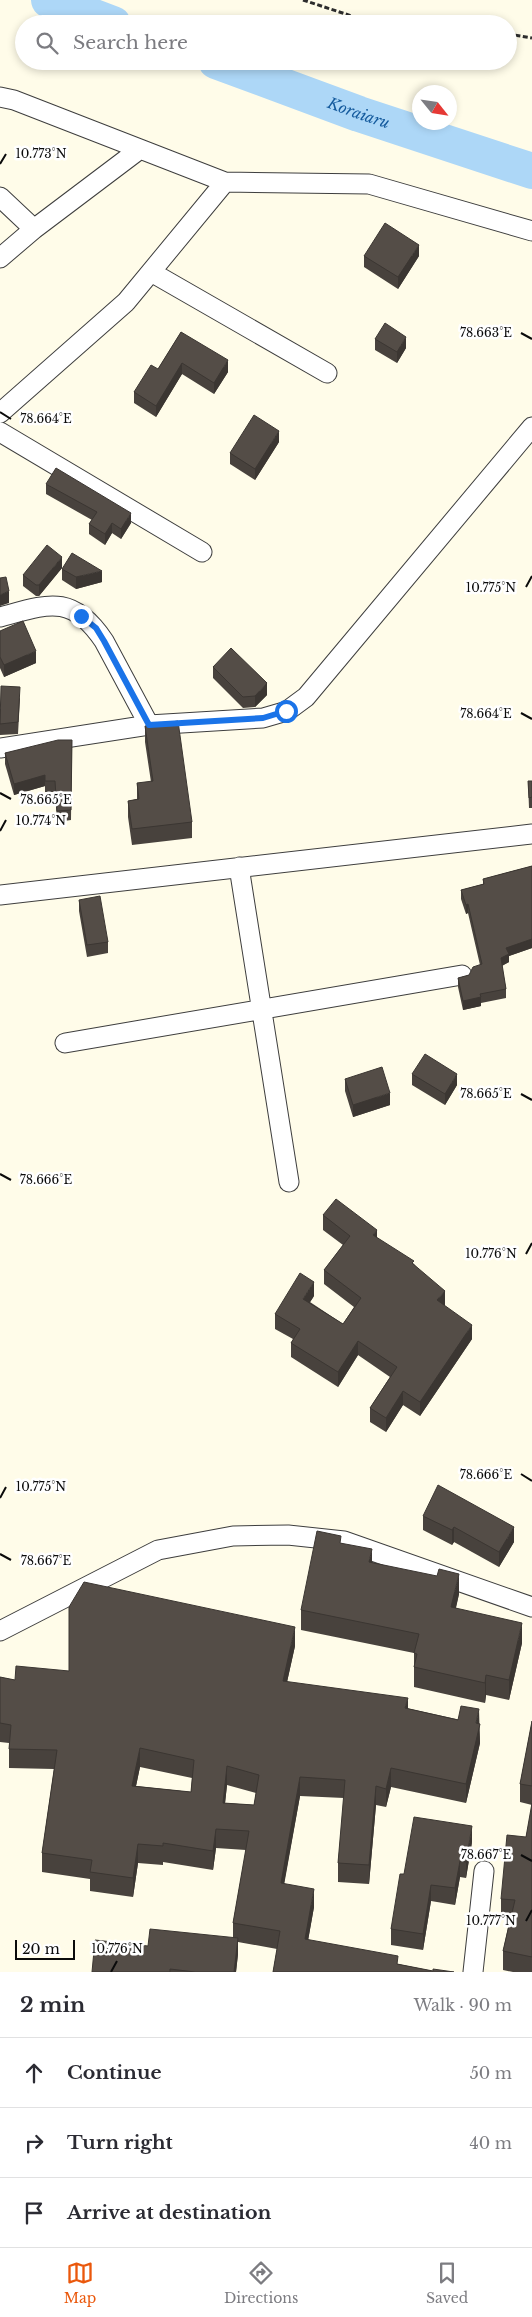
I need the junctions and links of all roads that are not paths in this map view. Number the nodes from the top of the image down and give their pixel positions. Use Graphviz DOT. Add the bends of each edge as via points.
graph roads {
  1 [pos="0,97"];
  2 [pos="140,148"];
  3 [pos="225,182"];
  4 [pos="0,197"];
  5 [pos="34,229"];
  6 [pos="532,231"];
  7 [pos="0,258"];
  8 [pos="151,272"];
  9 [pos="327,373"];
  10 [pos="0,413"];
  11 [pos="532,428"];
  12 [pos="0,432"];
  13 [pos="202,552"];
  14 [pos="0,617"];
  15 [pos="149,725"];
  16 [pos="0,748"];
  17 [pos="532,834"];
  18 [pos="238,867"];
  19 [pos="0,895"];
  20 [pos="462,975"];
  21 [pos="261,1009"];
  22 [pos="65,1043"];
  23 [pos="289,1182"];
  24 [pos="532,1607"];
  25 [pos="0,1631"];
  26 [pos="484,1871"];
  27 [pos="473,1972"];
  1 -- 2 [label="street"];
  2 -- 3 [label="street"];
  2 -- 5 [label="street"];
  3 -- 6 [label="street" via="369,184"];
  3 -- 8 [label="street"];
  4 -- 5 [label="street"];
  5 -- 7 [label="street"];
  8 -- 9 [label="street"];
  8 -- 10 [label="street" via="126,302"];
  11 -- 15 [label="street" via="306,697 286,711 263,718"];
  12 -- 13 [label="street"];
  14 -- 15 [label="street" via="42,606 70,608 96,628"];
  15 -- 16 [label="street"];
  17 -- 18 [label="street"];
  18 -- 19 [label="street"];
  18 -- 21 [label="street"];
  20 -- 21 [label="street"];
  21 -- 22 [label="street"];
  21 -- 23 [label="street"];
  24 -- 25 [label="street" via="344,1541 288,1535 233,1536 158,1550"];
  26 -- 27 [label="street"];
}
